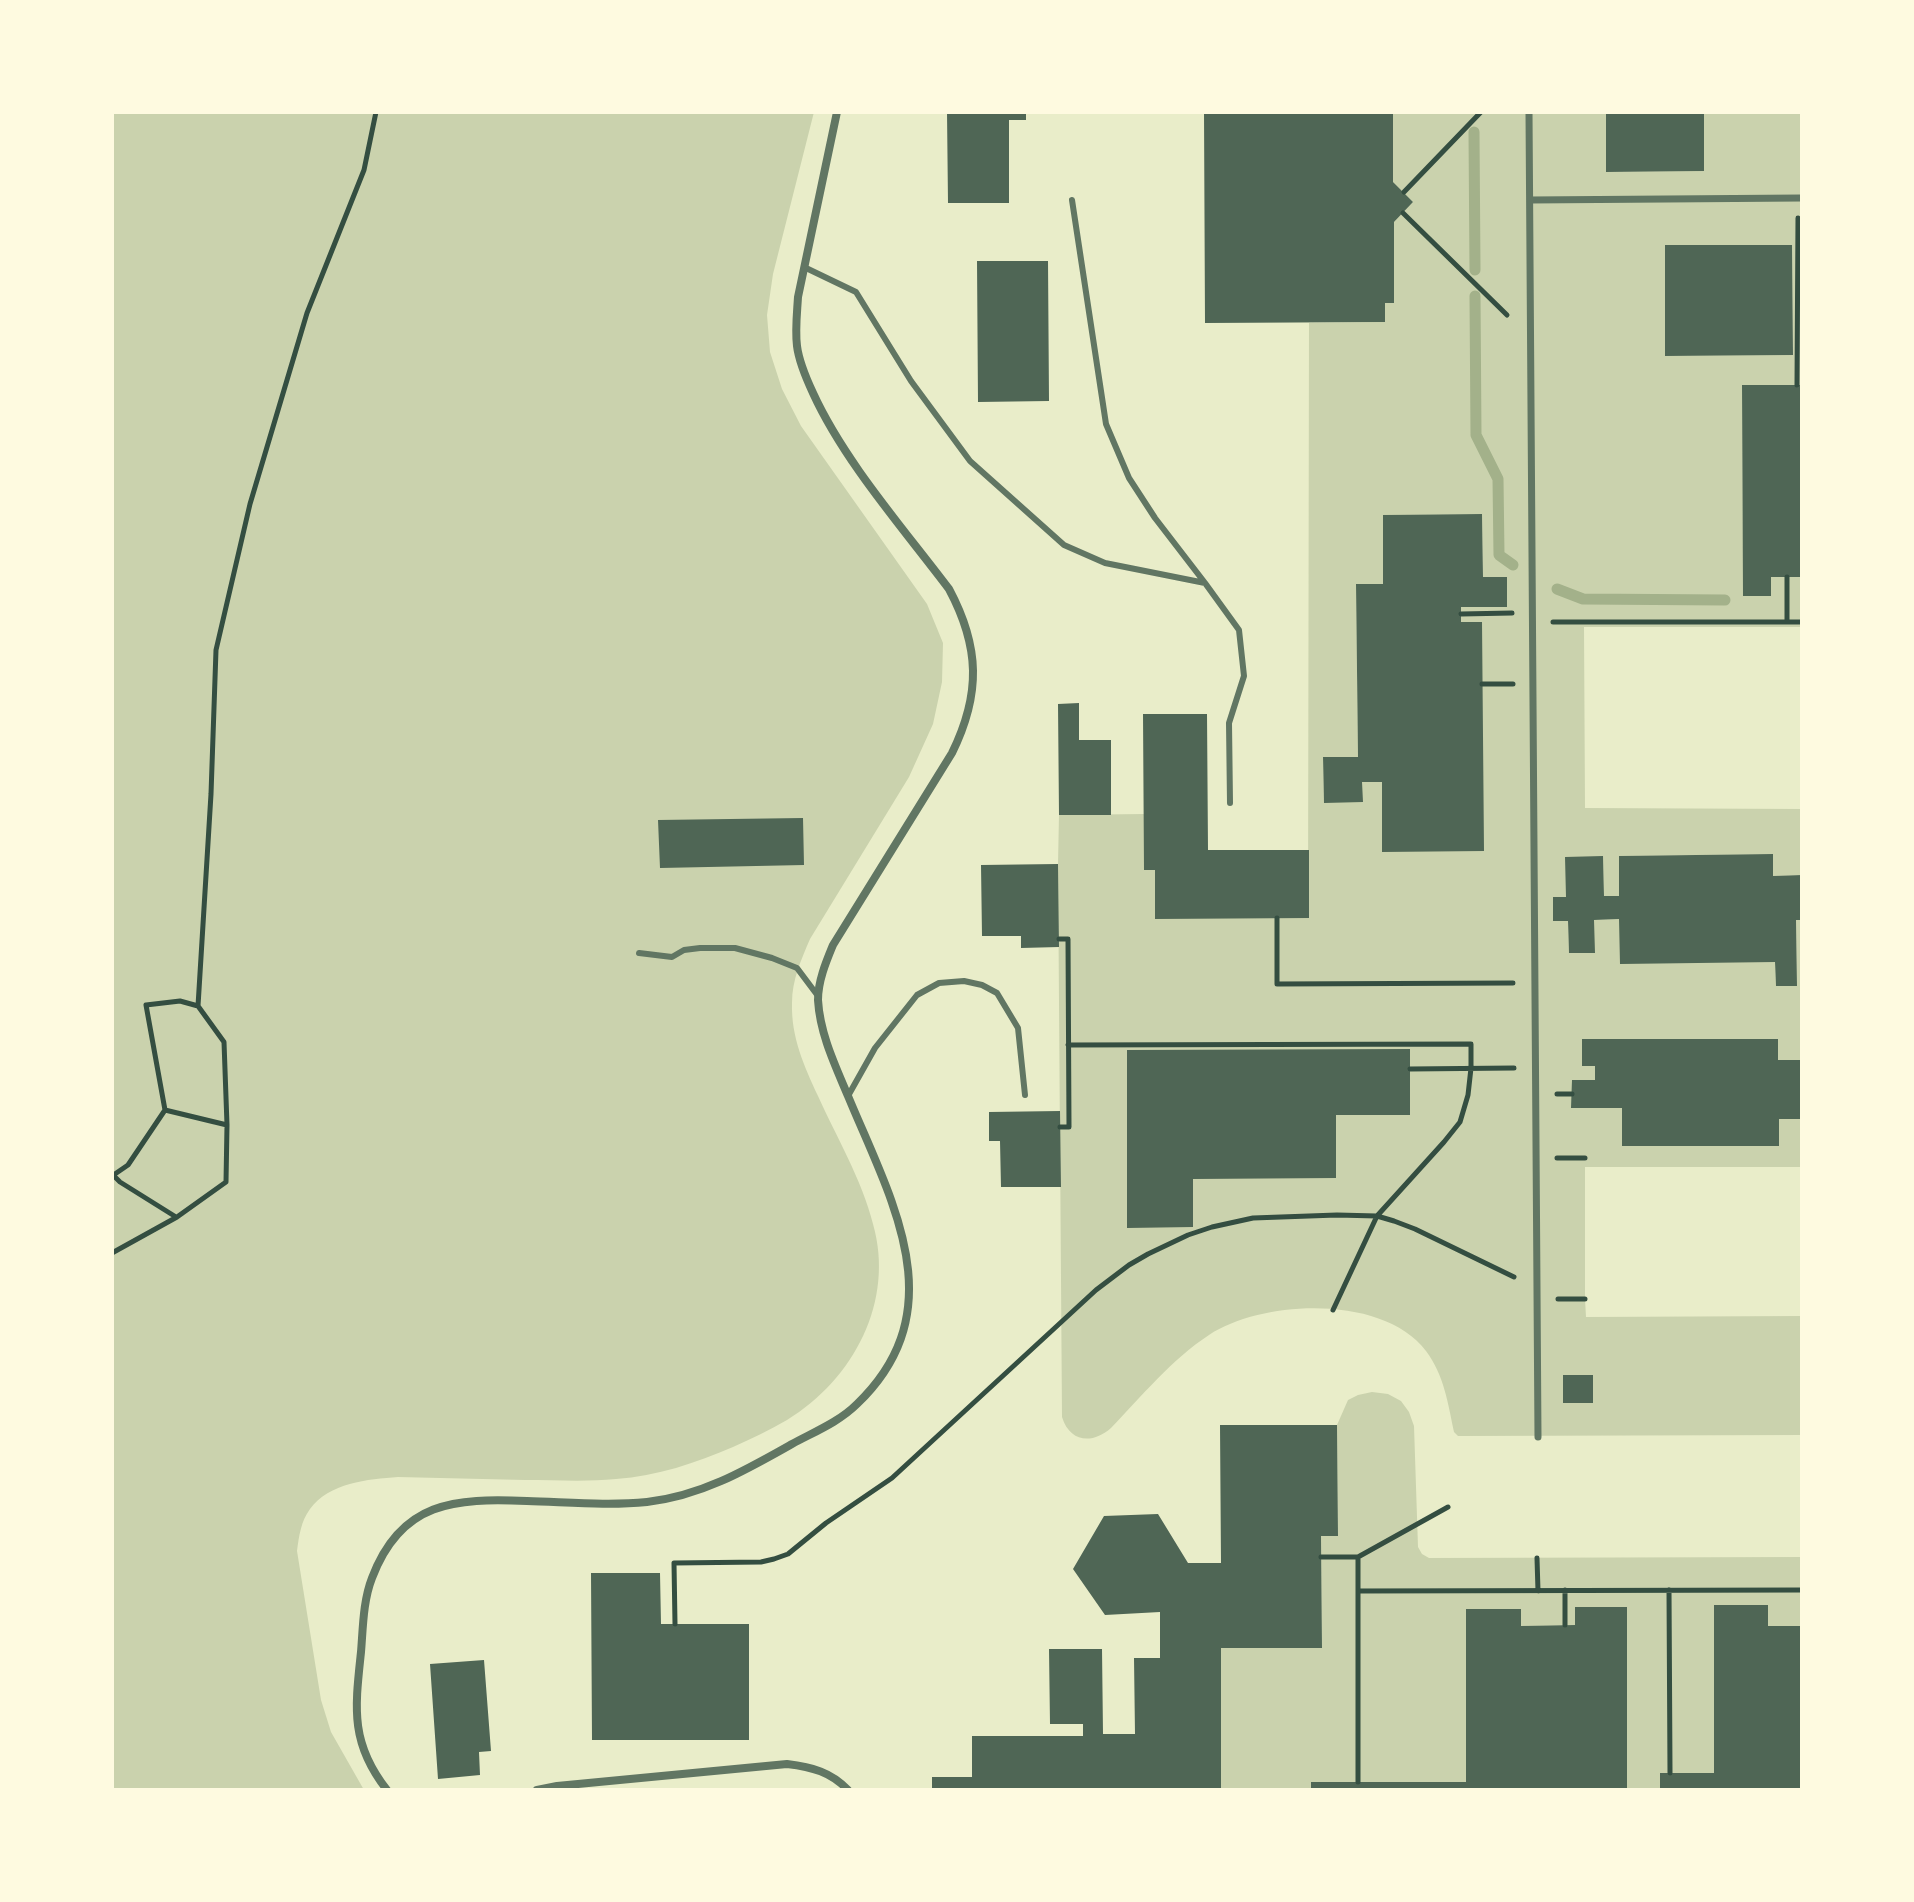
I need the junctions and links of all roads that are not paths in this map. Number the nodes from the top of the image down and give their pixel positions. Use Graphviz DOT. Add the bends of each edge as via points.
graph roads {
  1 [pos="837,112"];
  2 [pos="1529,112"];
  3 [pos="1800,198"];
  4 [pos="1072,200"];
  5 [pos="1530,200"];
  6 [pos="806,268"];
  7 [pos="1205,583"];
  8 [pos="1230,803"];
  9 [pos="639,953"];
  10 [pos="818,996"];
  11 [pos="1025,1095"];
  12 [pos="848,1096"];
  13 [pos="1538,1437"];
  14 [pos="387,1790"];
  15 [pos="537,1790"];
  16 [pos="848,1790"];
  1 -- 6 [label="street"];
  2 -- 5 [label="street"];
  3 -- 5 [label="street"];
  4 -- 7 [label="lane" via="1106,424 1129,478"];
  5 -- 13 [label="street"];
  6 -- 7 [label="lane" via="856,292 911,381 970,461 1064,545 1105,563"];
  6 -- 10 [label="street" via="796,321 805,375 854,464 949,589 970,638 973,670 964,728 833,945"];
  7 -- 8 [label="lane" via="1239,630 1244,676 1229,723"];
  9 -- 10 [label="lane" via="672,957 684,950 735,948 797,968"];
  10 -- 12 [label="street" via="827,1043"];
  11 -- 12 [label="lane" via="1018,1028 997,993 964,981 939,983 917,995 875,1048"];
  12 -- 14 [label="street" via="905,1244 910,1299 892,1360 855,1406 830,1424 709,1487 676,1497 609,1504 467,1500 425,1512 408,1524 391,1540 371,1580 356,1695 359,1739"];
  15 -- 16 [label="street" via="787,1764 824,1772"];
}
